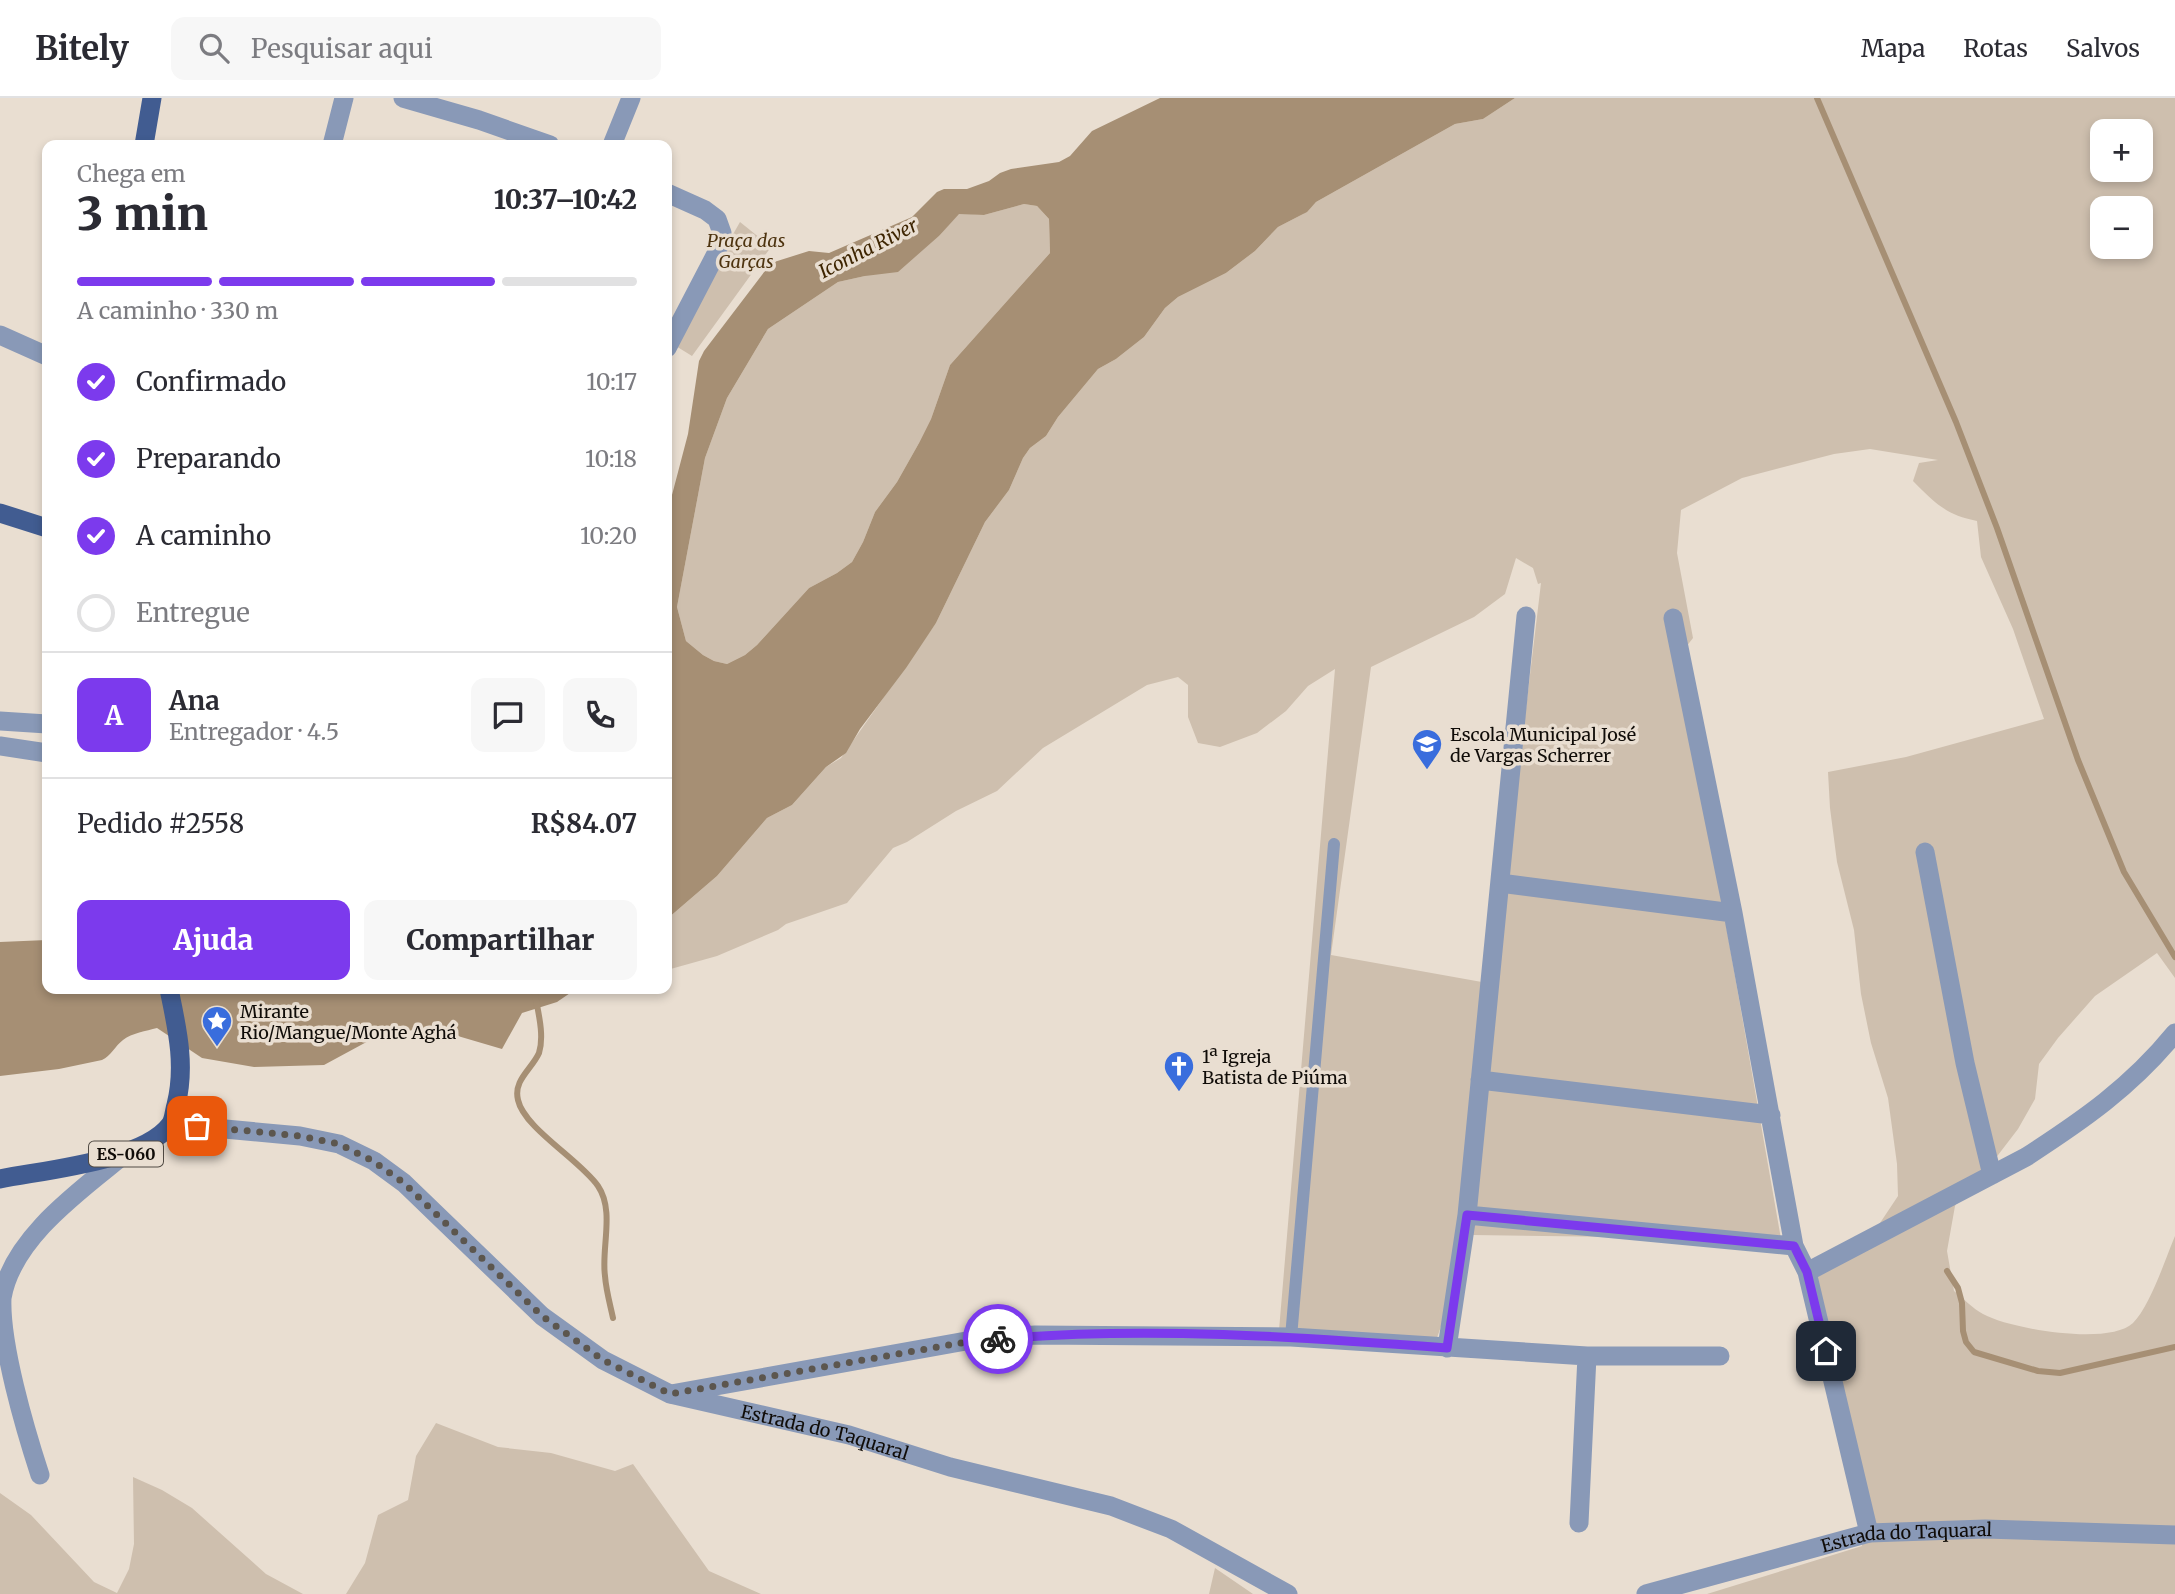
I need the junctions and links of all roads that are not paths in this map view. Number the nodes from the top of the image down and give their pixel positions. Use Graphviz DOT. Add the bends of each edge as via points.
graph roads {
  1 [pos="152,98"];
  2 [pos="344,98"];
  3 [pos="403,98"];
  4 [pos="631,98"];
  5 [pos="148,140"];
  6 [pos="333,140"];
  7 [pos="536,140"];
  8 [pos="614,140"];
  9 [pos="672,195"];
  10 [pos="0,335"];
  11 [pos="672,338"];
  12 [pos="42,354"];
  13 [pos="0,513"];
  14 [pos="42,526"];
  15 [pos="1526,616"];
  16 [pos="1673,618"];
  17 [pos="0,721"];
  18 [pos="42,724"];
  19 [pos="0,746"];
  20 [pos="42,752"];
  21 [pos="1334,844"];
  22 [pos="1925,852"];
  23 [pos="1500,883"];
  24 [pos="1733,913"];
  25 [pos="170,994"];
  26 [pos="2175,1033"];
  27 [pos="1479,1080"];
  28 [pos="1771,1115"];
  29 [pos="171,1124"];
  30 [pos="125,1154"];
  31 [pos="1992,1175"];
  32 [pos="0,1179"];
  33 [pos="1467,1215"];
  34 [pos="1794,1246"];
  35 [pos="1807,1272"];
  36 [pos="1291,1337"];
  37 [pos="1447,1348"];
  38 [pos="1587,1356"];
  39 [pos="1720,1356"];
  40 [pos="670,1394"];
  41 [pos="40,1475"];
  42 [pos="1579,1523"];
  43 [pos="1869,1533"];
  44 [pos="2175,1535"];
  45 [pos="1288,1594"];
  46 [pos="1646,1594"];
  1 -- 5 [label="main road"];
  2 -- 6 [label="street"];
  3 -- 7 [label="street"];
  4 -- 8 [label="street"];
  9 -- 11 [label="street" via="717,219 722,233 717,252"];
  10 -- 12 [label="street"];
  13 -- 14 [label="main road"];
  15 -- 23 [label="street"];
  16 -- 24 [label="street"];
  17 -- 18 [label="street"];
  19 -- 20 [label="street"];
  21 -- 36 [label="lane"];
  22 -- 31 [label="street" via="1965,1063"];
  23 -- 24 [label="street"];
  23 -- 27 [label="street"];
  24 -- 28 [label="street"];
  25 -- 29 [label="main road, ES-060" via="181,1051"];
  26 -- 31 [label="street" via="2115,1096"];
  27 -- 28 [label="street"];
  27 -- 33 [label="street"];
  28 -- 34 [label="street"];
  29 -- 30 [label="main road, ES-060" via="152,1142"];
  29 -- 40 [label="street, Estrada do Taquaral" via="300,1136 339,1144 373,1161 404,1183 542,1316 603,1360"];
  30 -- 32 [label="main road, ES-060"];
  30 -- 41 [label="street" via="60,1208 25,1248 2,1297 1,1324 13,1385"];
  31 -- 35 [label="street"];
  33 -- 34 [label="street"];
  33 -- 37 [label="street"];
  34 -- 35 [label="street"];
  35 -- 43 [label="street"];
  36 -- 37 [label="street"];
  36 -- 40 [label="street" via="1035,1335 966,1342"];
  37 -- 38 [label="street"];
  38 -- 39 [label="street"];
  38 -- 42 [label="street"];
  40 -- 45 [label="street, Estrada do Taquaral" via="849,1435 950,1467 1111,1506 1171,1529"];
  43 -- 44 [label="street, Estrada do Taquaral" via="1985,1529"];
  43 -- 46 [label="street, Estrada do Taquaral"];
}
